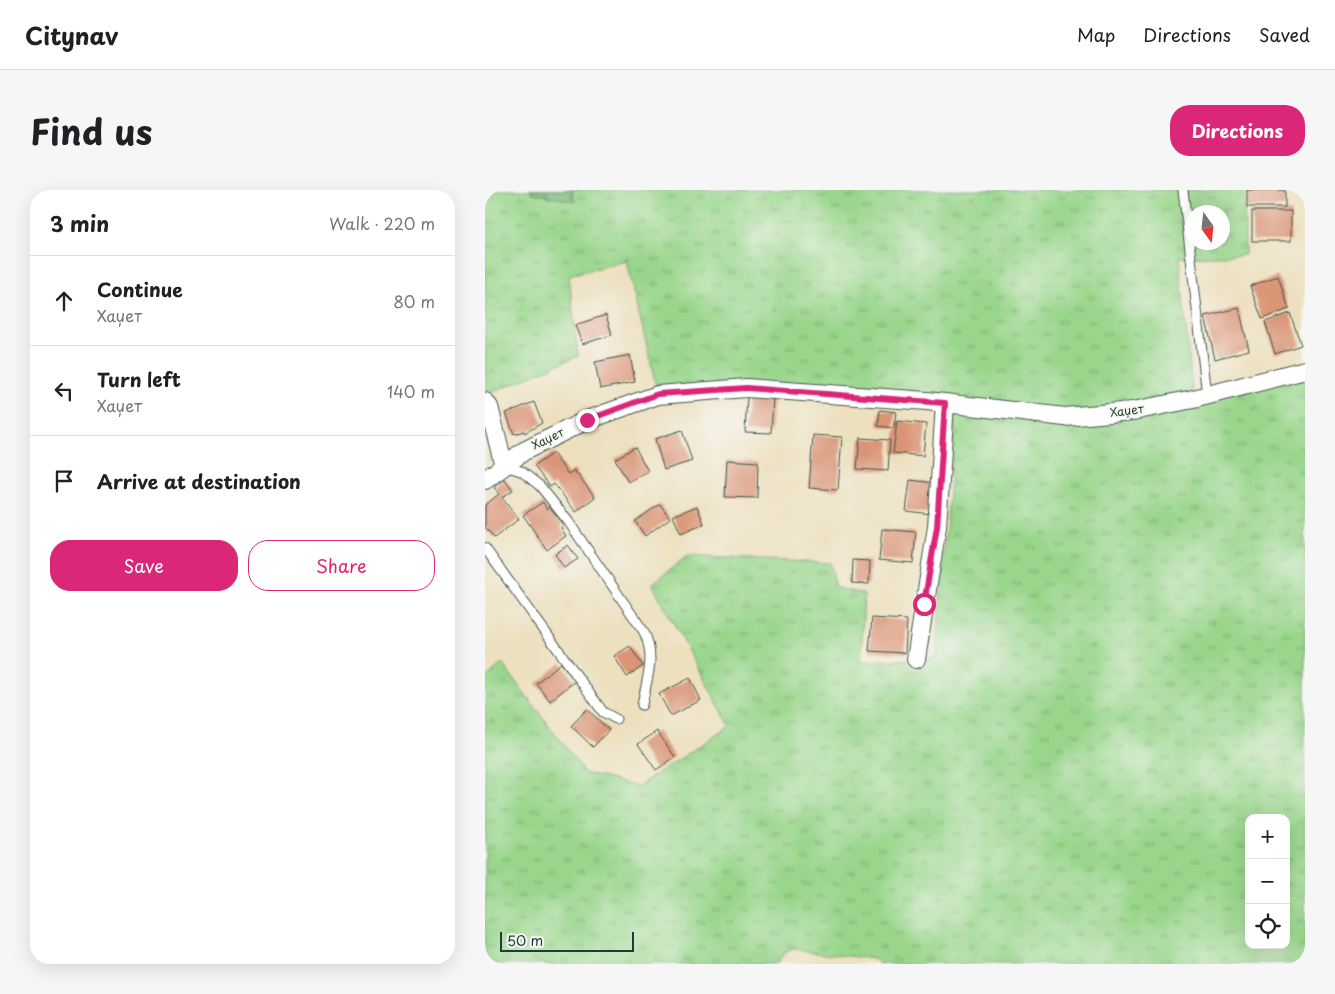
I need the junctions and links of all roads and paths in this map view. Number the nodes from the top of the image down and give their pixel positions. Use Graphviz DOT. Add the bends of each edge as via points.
graph roads {
  1 [pos="1183,190"];
  2 [pos="1305,370"];
  3 [pos="1207,395"];
  4 [pos="485,402"];
  5 [pos="945,403"];
  6 [pos="504,466"];
  7 [pos="485,480"];
  8 [pos="485,548"];
  9 [pos="917,659"];
  10 [pos="642,705"];
  11 [pos="615,720"];
  1 -- 3 [label="lane"];
  2 -- 3 [label="street, Хаџет"];
  3 -- 5 [label="street, Хаџет" via="1133,411 1065,417"];
  4 -- 6 [label="street"];
  5 -- 6 [label="street, Хаџет" via="746,388 658,394 587,420 524,451"];
  5 -- 9 [label="street" via="937,527"];
  6 -- 7 [label="street, Хаџет"];
  6 -- 10 [label="lane" via="521,471 540,486 644,632 651,647 651,658"];
  8 -- 11 [label="lane" via="603,712"];
}
